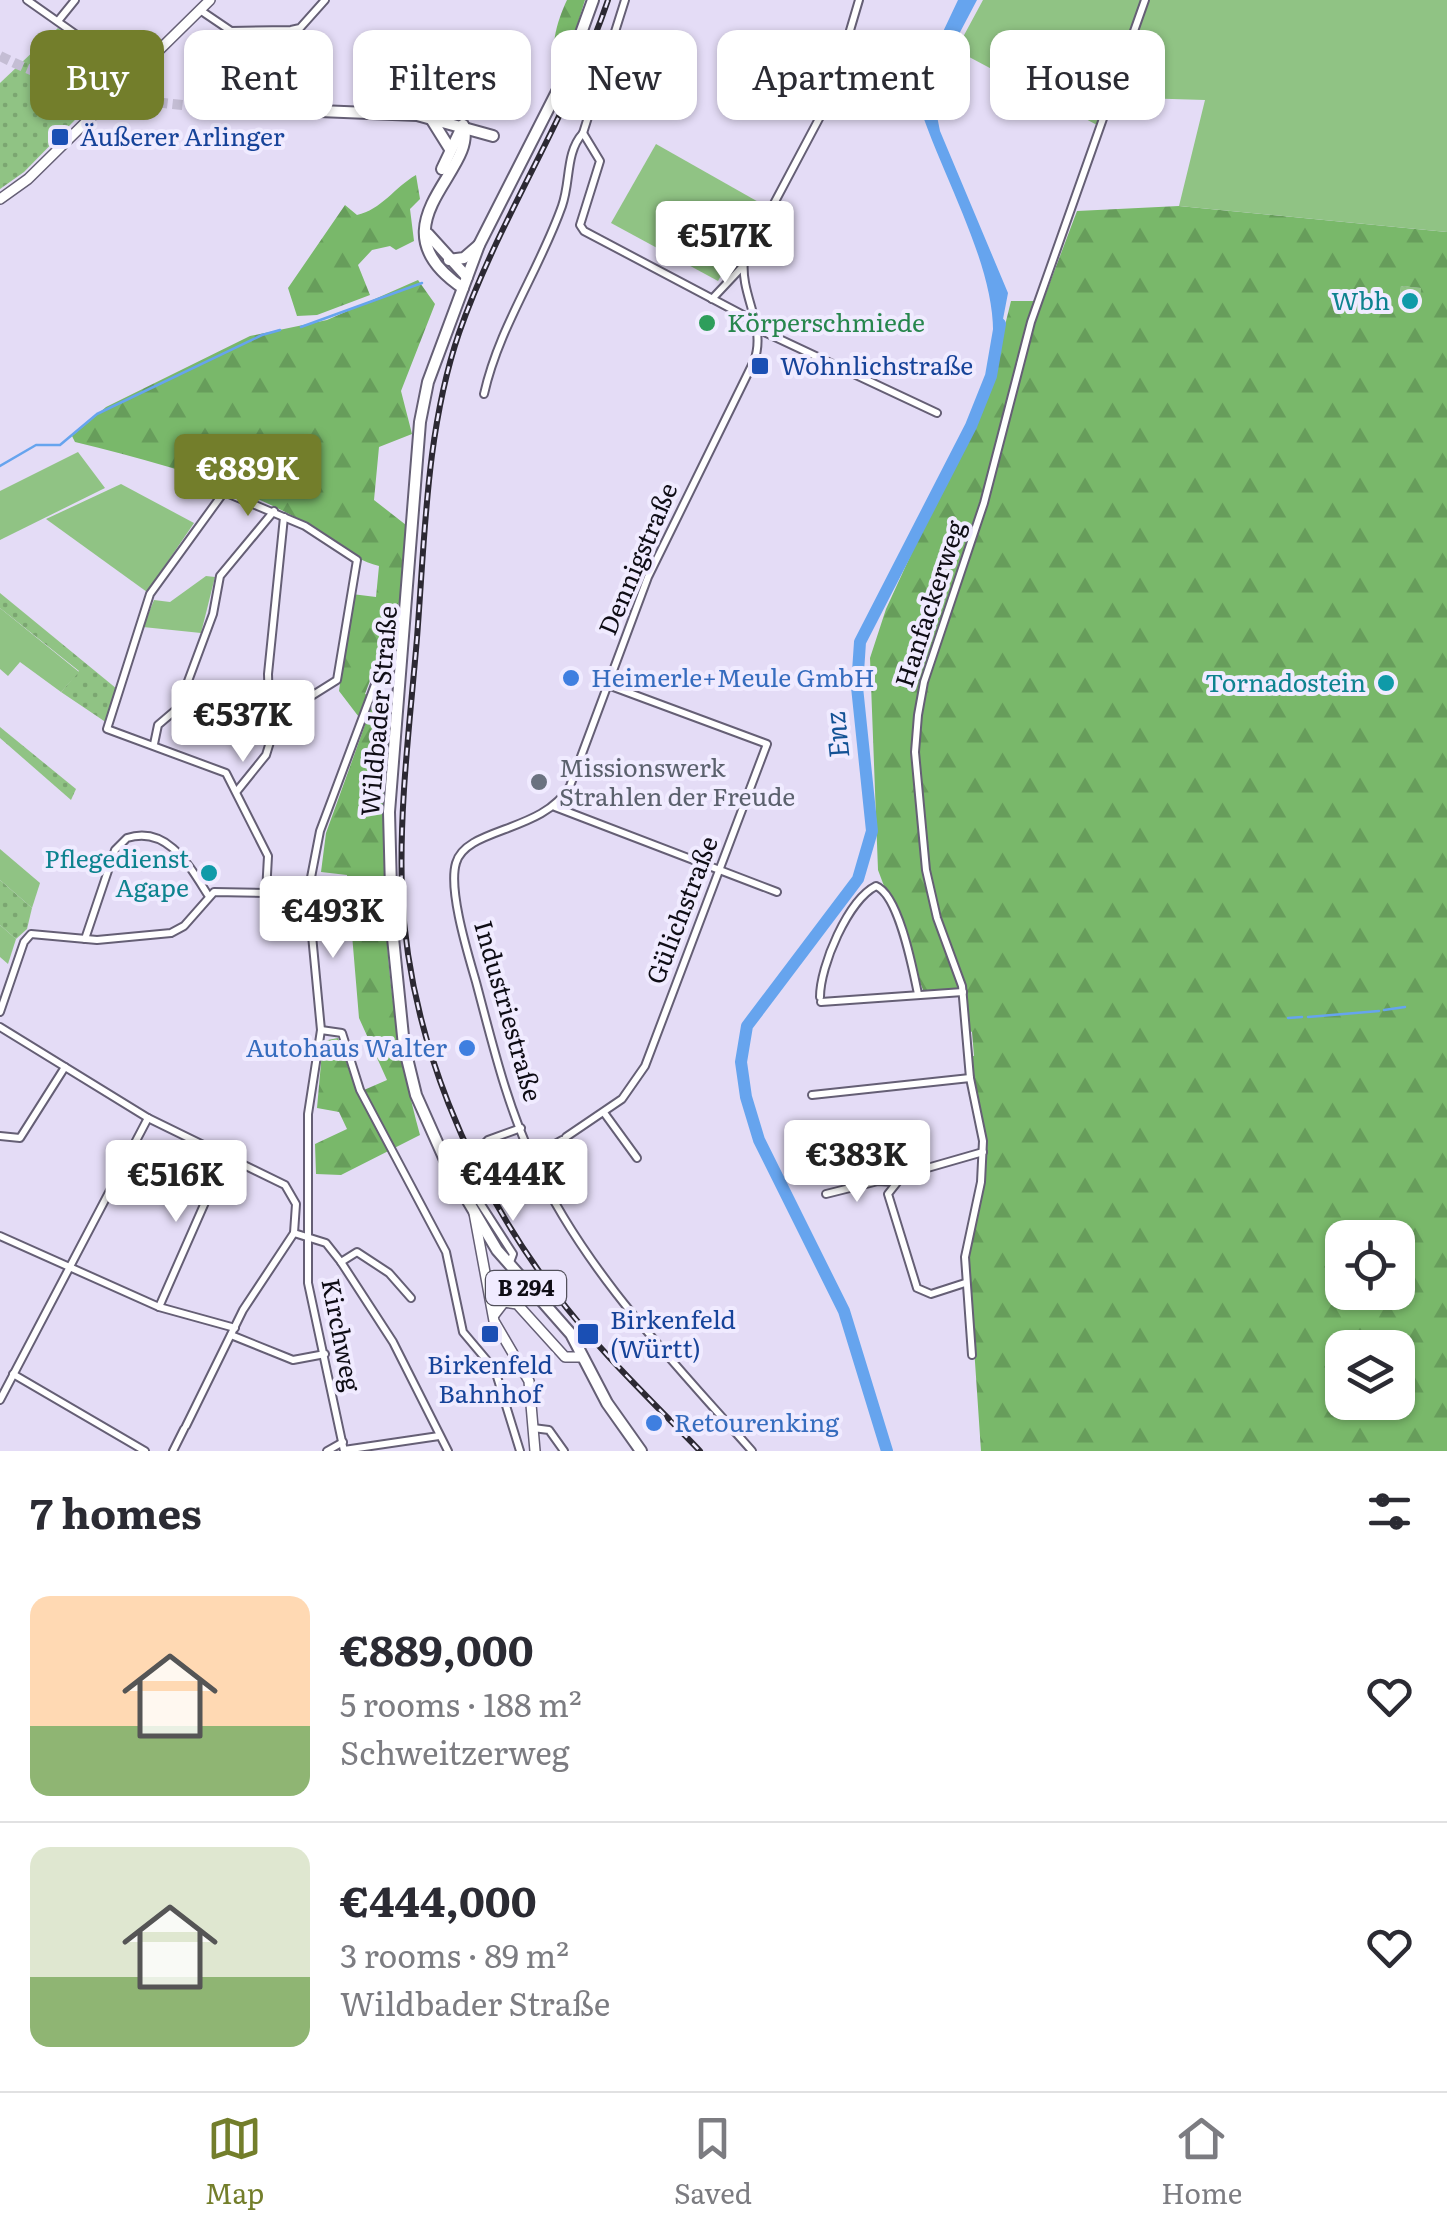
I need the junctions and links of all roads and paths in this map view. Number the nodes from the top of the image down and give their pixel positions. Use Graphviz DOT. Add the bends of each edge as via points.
graph roads {
  1 [pos="27,0"];
  2 [pos="75,0"];
  3 [pos="210,0"];
  4 [pos="325,0"];
  5 [pos="593,0"];
  6 [pos="625,0"];
  7 [pos="859,0"];
  8 [pos="1145,0"];
  9 [pos="200,9"];
  10 [pos="58,21"];
  11 [pos="71,30"];
  12 [pos="164,43"];
  13 [pos="86,120"];
  14 [pos="433,120"];
  15 [pos="445,120"];
  16 [pos="463,125"];
  17 [pos="584,133"];
  18 [pos="493,136"];
  19 [pos="450,149"];
  20 [pos="440,184"];
  21 [pos="0,199"];
  22 [pos="426,232"];
  23 [pos="480,245"];
  24 [pos="449,260"];
  25 [pos="744,265"];
  26 [pos="465,283"];
  27 [pos="712,299"];
  28 [pos="758,329"];
  29 [pos="484,394"];
  30 [pos="937,414"];
  31 [pos="274,511"];
  32 [pos="284,517"];
  33 [pos="410,595"];
  34 [pos="406,636"];
  35 [pos="391,642"];
  36 [pos="608,685"];
  37 [pos="270,722"];
  38 [pos="154,744"];
  39 [pos="251,770"];
  40 [pos="226,773"];
  41 [pos="237,791"];
  42 [pos="555,806"];
  43 [pos="718,870"];
  44 [pos="266,892"];
  45 [pos="777,892"];
  46 [pos="308,893"];
  47 [pos="208,894"];
  48 [pos="85,940"];
  49 [pos="963,992"];
  50 [pos="918,994"];
  51 [pos="0,1012"];
  52 [pos="0,1027"];
  53 [pos="321,1030"];
  54 [pos="65,1068"];
  55 [pos="970,1078"];
  56 [pos="812,1095"];
  57 [pos="605,1114"];
  58 [pos="148,1118"];
  59 [pos="520,1128"];
  60 [pos="0,1136"];
  61 [pos="983,1152"];
  62 [pos="225,1157"];
  63 [pos="532,1157"];
  64 [pos="637,1158"];
  65 [pos="892,1182"];
  66 [pos="826,1194"];
  67 [pos="474,1214"];
  68 [pos="294,1233"];
  69 [pos="0,1236"];
  70 [pos="309,1240"];
  71 [pos="341,1262"];
  72 [pos="508,1266"];
  73 [pos="71,1270"];
  74 [pos="965,1283"];
  75 [pos="411,1298"];
  76 [pos="160,1307"];
  77 [pos="494,1315"];
  78 [pos="233,1332"];
  79 [pos="325,1354"];
  80 [pos="972,1356"];
  81 [pos="583,1357"];
  82 [pos="14,1374"];
  83 [pos="0,1400"];
  84 [pos="534,1428"];
  85 [pos="439,1436"];
  86 [pos="344,1447"];
  87 [pos="145,1451"];
  88 [pos="174,1451"];
  89 [pos="327,1451"];
  90 [pos="448,1451"];
  91 [pos="520,1451"];
  92 [pos="535,1451"];
  93 [pos="564,1451"];
  94 [pos="641,1451"];
  95 [pos="752,1451"];
  1 -- 10 [label="street"];
  2 -- 10 [label="street"];
  3 -- 9 [label="main road"];
  4 -- 9 [label="street" via="291,30 231,31"];
  5 -- 23 [label="main road, Wildbader Straße / B 294" via="567,72"];
  6 -- 17 [label="street"];
  7 -- 25 [label="street" via="830,98"];
  8 -- 49 [label="street, Hanfackerweg" via="1041,291 984,503 920,698 915,752 926,870"];
  9 -- 12 [label="main road"];
  10 -- 11 [label="street"];
  13 -- 21 [label="main road"];
  14 -- 19 [label="main road"];
  15 -- 16 [label="main road"];
  16 -- 18 [label="main road"];
  16 -- 19 [label="main road"];
  16 -- 20 [label="main road" via="466,139"];
  17 -- 27 [label="street" via="600,161 580,225 584,231"];
  17 -- 29 [label="street" via="572,148 548,246 502,334"];
  19 -- 20 [label="main road"];
  20 -- 22 [label="main road"];
  22 -- 24 [label="main road"];
  22 -- 26 [label="main road" via="429,252"];
  23 -- 24 [label="main road"];
  23 -- 26 [label="main road, Wildbader Straße / B 294"];
  24 -- 26 [label="main road"];
  25 -- 27 [label="street"];
  25 -- 28 [label="street"];
  26 -- 33 [label="main road, Wildbader Straße / B 294" via="422,403"];
  27 -- 28 [label="street"];
  28 -- 30 [label="street"];
  28 -- 36 [label="street, Dennigstraße" via="754,361 668,533"];
  31 -- 32 [label="street"];
  31 -- 38 [label="street" via="220,576 178,708 158,725"];
  31 -- 38 [label="street" via="224,492 150,594 108,728"];
  32 -- 37 [label="street" via="268,674"];
  32 -- 37 [label="street" via="356,560 336,680"];
  33 -- 34 [label="main road, Wildbader Straße / B 294"];
  33 -- 35 [label="street, Kirchweg"];
  34 -- 35 [label="street"];
  34 -- 67 [label="main road, Wildbader Straße / B 294" via="388,840 401,1023 416,1095"];
  35 -- 46 [label="street, Kirchweg" via="320,831"];
  36 -- 42 [label="street, Dennigstraße" via="570,786"];
  36 -- 43 [label="street, Gülichstraße" via="767,744"];
  37 -- 39 [label="street" via="268,748"];
  38 -- 40 [label="street"];
  39 -- 40 [label="street"];
  39 -- 41 [label="street"];
  40 -- 41 [label="street"];
  41 -- 44 [label="street" via="268,856"];
  42 -- 43 [label="street"];
  42 -- 59 [label="street, Industriestraße" via="471,843 455,867 471,967"];
  43 -- 45 [label="street"];
  43 -- 57 [label="street, Gülichstraße" via="637,1080"];
  44 -- 46 [label="street"];
  44 -- 47 [label="street"];
  46 -- 53 [label="street, Kirchweg"];
  47 -- 48 [label="street" via="190,920 170,933"];
  47 -- 48 [label="street" via="181,852 147,838 127,838 114,850"];
  48 -- 51 [label="street" via="31,934"];
  49 -- 50 [label="street"];
  49 -- 55 [label="street, Hanfackerweg"];
  50 -- 50 [label="street" via="888,894 876,886 832,946 820,999"];
  52 -- 54 [label="street"];
  53 -- 70 [label="street, Kirchweg" via="308,1114"];
  53 -- 91 [label="street" via="342,1033 360,1090 446,1252 463,1332 490,1362"];
  54 -- 58 [label="street"];
  54 -- 60 [label="street" via="20,1138"];
  55 -- 56 [label="street"];
  55 -- 61 [label="street, Hanfackerweg"];
  57 -- 63 [label="street"];
  57 -- 64 [label="street"];
  58 -- 62 [label="street"];
  58 -- 73 [label="street"];
  59 -- 63 [label="street, Industriestraße"];
  59 -- 72 [label="street" via="488,1140 462,1166 513,1254"];
  61 -- 65 [label="street"];
  61 -- 74 [label="street, Hanfackerweg"];
  62 -- 68 [label="street" via="285,1185 296,1204"];
  62 -- 76 [label="street"];
  63 -- 95 [label="street, Industriestraße" via="622,1304"];
  65 -- 66 [label="street"];
  65 -- 74 [label="street" via="888,1202 917,1288 931,1294"];
  67 -- 72 [label="main road, Wildbader Straße / B 294"];
  67 -- 77 [label="main road"];
  68 -- 70 [label="street"];
  68 -- 78 [label="street"];
  69 -- 73 [label="street"];
  70 -- 71 [label="street" via="326,1243"];
  70 -- 79 [label="street, Kirchweg" via="308,1283"];
  71 -- 75 [label="street" via="356,1252"];
  71 -- 85 [label="street" via="394,1342"];
  72 -- 81 [label="main road, Wildbader Straße / B 294" via="562,1323"];
  73 -- 76 [label="street"];
  73 -- 82 [label="street"];
  74 -- 80 [label="street, Hanfackerweg"];
  76 -- 78 [label="street"];
  77 -- 81 [label="main road" via="504,1302 517,1304 561,1354"];
  77 -- 84 [label="main road" via="529,1381"];
  78 -- 79 [label="street" via="293,1360"];
  78 -- 88 [label="street"];
  79 -- 86 [label="street, Kirchweg"];
  81 -- 94 [label="main road, Wildbader Straße / B 294"];
  82 -- 83 [label="street"];
  82 -- 87 [label="street"];
  84 -- 92 [label="main road"];
  84 -- 93 [label="street" via="549,1430"];
  85 -- 86 [label="street"];
  85 -- 90 [label="street"];
  86 -- 89 [label="street"];
}
